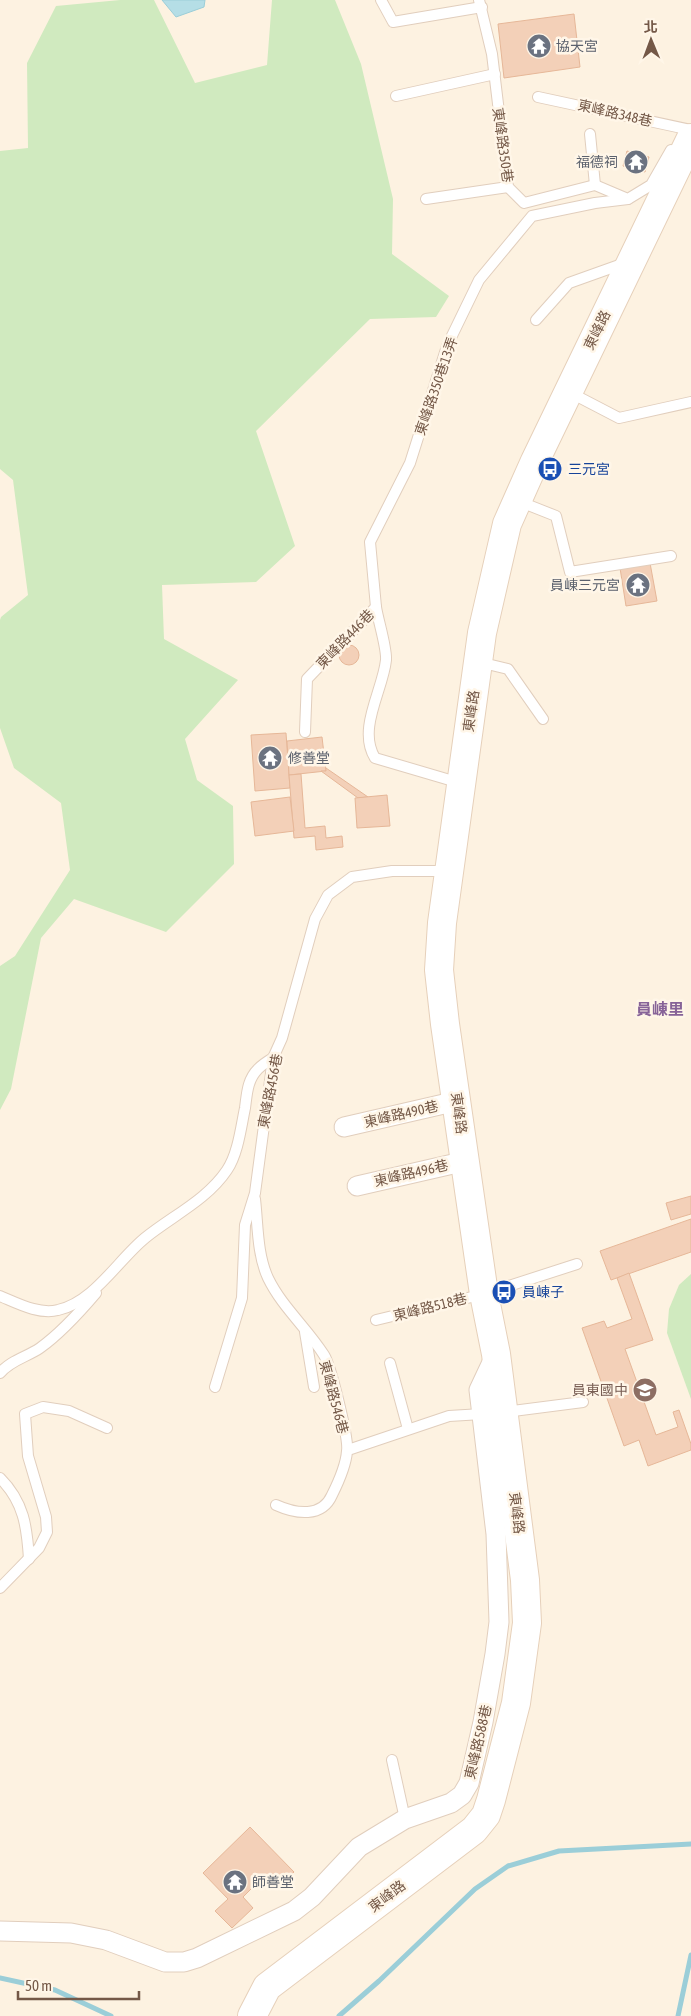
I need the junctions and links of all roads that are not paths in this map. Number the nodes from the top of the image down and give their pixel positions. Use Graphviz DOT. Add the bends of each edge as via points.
graph roads {
  1 [pos="380,0"];
  2 [pos="480,3"];
  3 [pos="494,74"];
  4 [pos="396,96"];
  5 [pos="538,97"];
  6 [pos="691,132"];
  7 [pos="590,134"];
  8 [pos="691,138"];
  9 [pos="595,185"];
  10 [pos="508,188"];
  11 [pos="426,199"];
  12 [pos="628,199"];
  13 [pos="631,261"];
  14 [pos="536,320"];
  15 [pos="568,391"];
  16 [pos="691,402"];
  17 [pos="517,501"];
  18 [pos="671,556"];
  19 [pos="376,607"];
  20 [pos="478,662"];
  21 [pos="543,719"];
  22 [pos="305,732"];
  23 [pos="461,783"];
  24 [pos="449,871"];
  25 [pos="273,1058"];
  26 [pos="457,1102"];
  27 [pos="344,1127"];
  28 [pos="466,1161"];
  29 [pos="357,1186"];
  30 [pos="255,1193"];
  31 [pos="577,1264"];
  32 [pos="110,1274"];
  33 [pos="484,1294"];
  34 [pos="0,1296"];
  35 [pos="376,1320"];
  36 [pos="305,1328"];
  37 [pos="390,1363"];
  38 [pos="0,1373"];
  39 [pos="215,1387"];
  40 [pos="314,1387"];
  41 [pos="582,1402"];
  42 [pos="493,1413"];
  43 [pos="107,1428"];
  44 [pos="408,1429"];
  45 [pos="348,1450"];
  46 [pos="0,1478"];
  47 [pos="276,1505"];
  48 [pos="29,1559"];
  49 [pos="0,1588"];
  50 [pos="392,1760"];
  51 [pos="405,1819"];
  52 [pos="0,1931"];
  53 [pos="252,2016"];
  1 -- 2 [label="lane" via="393,22"];
  2 -- 3 [label="lane, 東峰路350巷"];
  3 -- 4 [label="lane"];
  3 -- 10 [label="lane, 東峰路350巷"];
  5 -- 6 [label="lane, 東峰路348巷"];
  6 -- 12 [label="lane" via="670,151 652,185"];
  7 -- 9 [label="lane"];
  8 -- 13 [label="main road, 東峰路"];
  9 -- 10 [label="lane, 東峰路350巷" via="524,203"];
  9 -- 12 [label="lane"];
  10 -- 11 [label="lane"];
  12 -- 19 [label="lane, 東峰路350巷13弄" via="532,216 479,280 447,346 410,463 370,542"];
  13 -- 14 [label="lane" via="569,283"];
  13 -- 15 [label="main road, 東峰路"];
  15 -- 16 [label="lane" via="619,418"];
  15 -- 17 [label="main road, 東峰路"];
  17 -- 18 [label="lane" via="556,516 570,572"];
  17 -- 20 [label="main road, 東峰路" via="507,524 494,575"];
  19 -- 22 [label="lane, 東峰路446巷" via="307,679"];
  19 -- 23 [label="lane, 東峰路446巷" via="386,659 370,722 371,752 375,758"];
  20 -- 21 [label="lane" via="508,669"];
  20 -- 23 [label="main road, 東峰路"];
  23 -- 24 [label="main road, 東峰路"];
  24 -- 25 [label="lane, 東峰路456巷" via="392,871 352,877 328,895 315,919 282,1038"];
  24 -- 26 [label="main road, 東峰路" via="439,970"];
  25 -- 30 [label="lane, 東峰路456巷"];
  25 -- 32 [label="lane" via="250,1080 234,1156 227,1170 206,1193 144,1239"];
  26 -- 27 [label="street, 東峰路490巷"];
  26 -- 28 [label="main road, 東峰路"];
  28 -- 29 [label="street, 東峰路496巷"];
  28 -- 33 [label="main road, 東峰路"];
  30 -- 36 [label="lane, 東峰路546巷" via="264,1266 284,1304"];
  30 -- 39 [label="lane, 東峰路456巷" via="245,1225 242,1298"];
  31 -- 33 [label="lane, 東峰路518巷"];
  32 -- 34 [label="lane" via="70,1307 55,1311 26,1307"];
  32 -- 38 [label="lane" via="79,1313 39,1348 6,1366"];
  33 -- 35 [label="lane, 東峰路518巷"];
  33 -- 42 [label="main road, 東峰路" via="496,1354"];
  36 -- 40 [label="lane"];
  36 -- 45 [label="lane, 東峰路546巷" via="325,1357"];
  37 -- 44 [label="lane"];
  41 -- 42 [label="lane, 東峰路546巷"];
  42 -- 44 [label="lane, 東峰路546巷" via="449,1416"];
  42 -- 51 [label="street, 東峰路588巷" via="499,1622 484,1722 469,1783 462,1795 452,1803"];
  42 -- 53 [label="main road, 東峰路" via="526,1580 528,1623 516,1703 486,1815 474,1830 267,1987"];
  43 -- 48 [label="lane" via="70,1411 43,1407 25,1414 28,1456 46,1518 46,1532 39,1548"];
  44 -- 45 [label="lane, 東峰路546巷"];
  45 -- 47 [label="lane" via="331,1498 320,1509 291,1512"];
  46 -- 48 [label="lane" via="20,1504"];
  48 -- 49 [label="lane"];
  50 -- 51 [label="lane"];
  51 -- 52 [label="street, 東峰路588巷" via="359,1847 312,1898 294,1911 184,1962 165,1962 106,1940 71,1933"];
}
